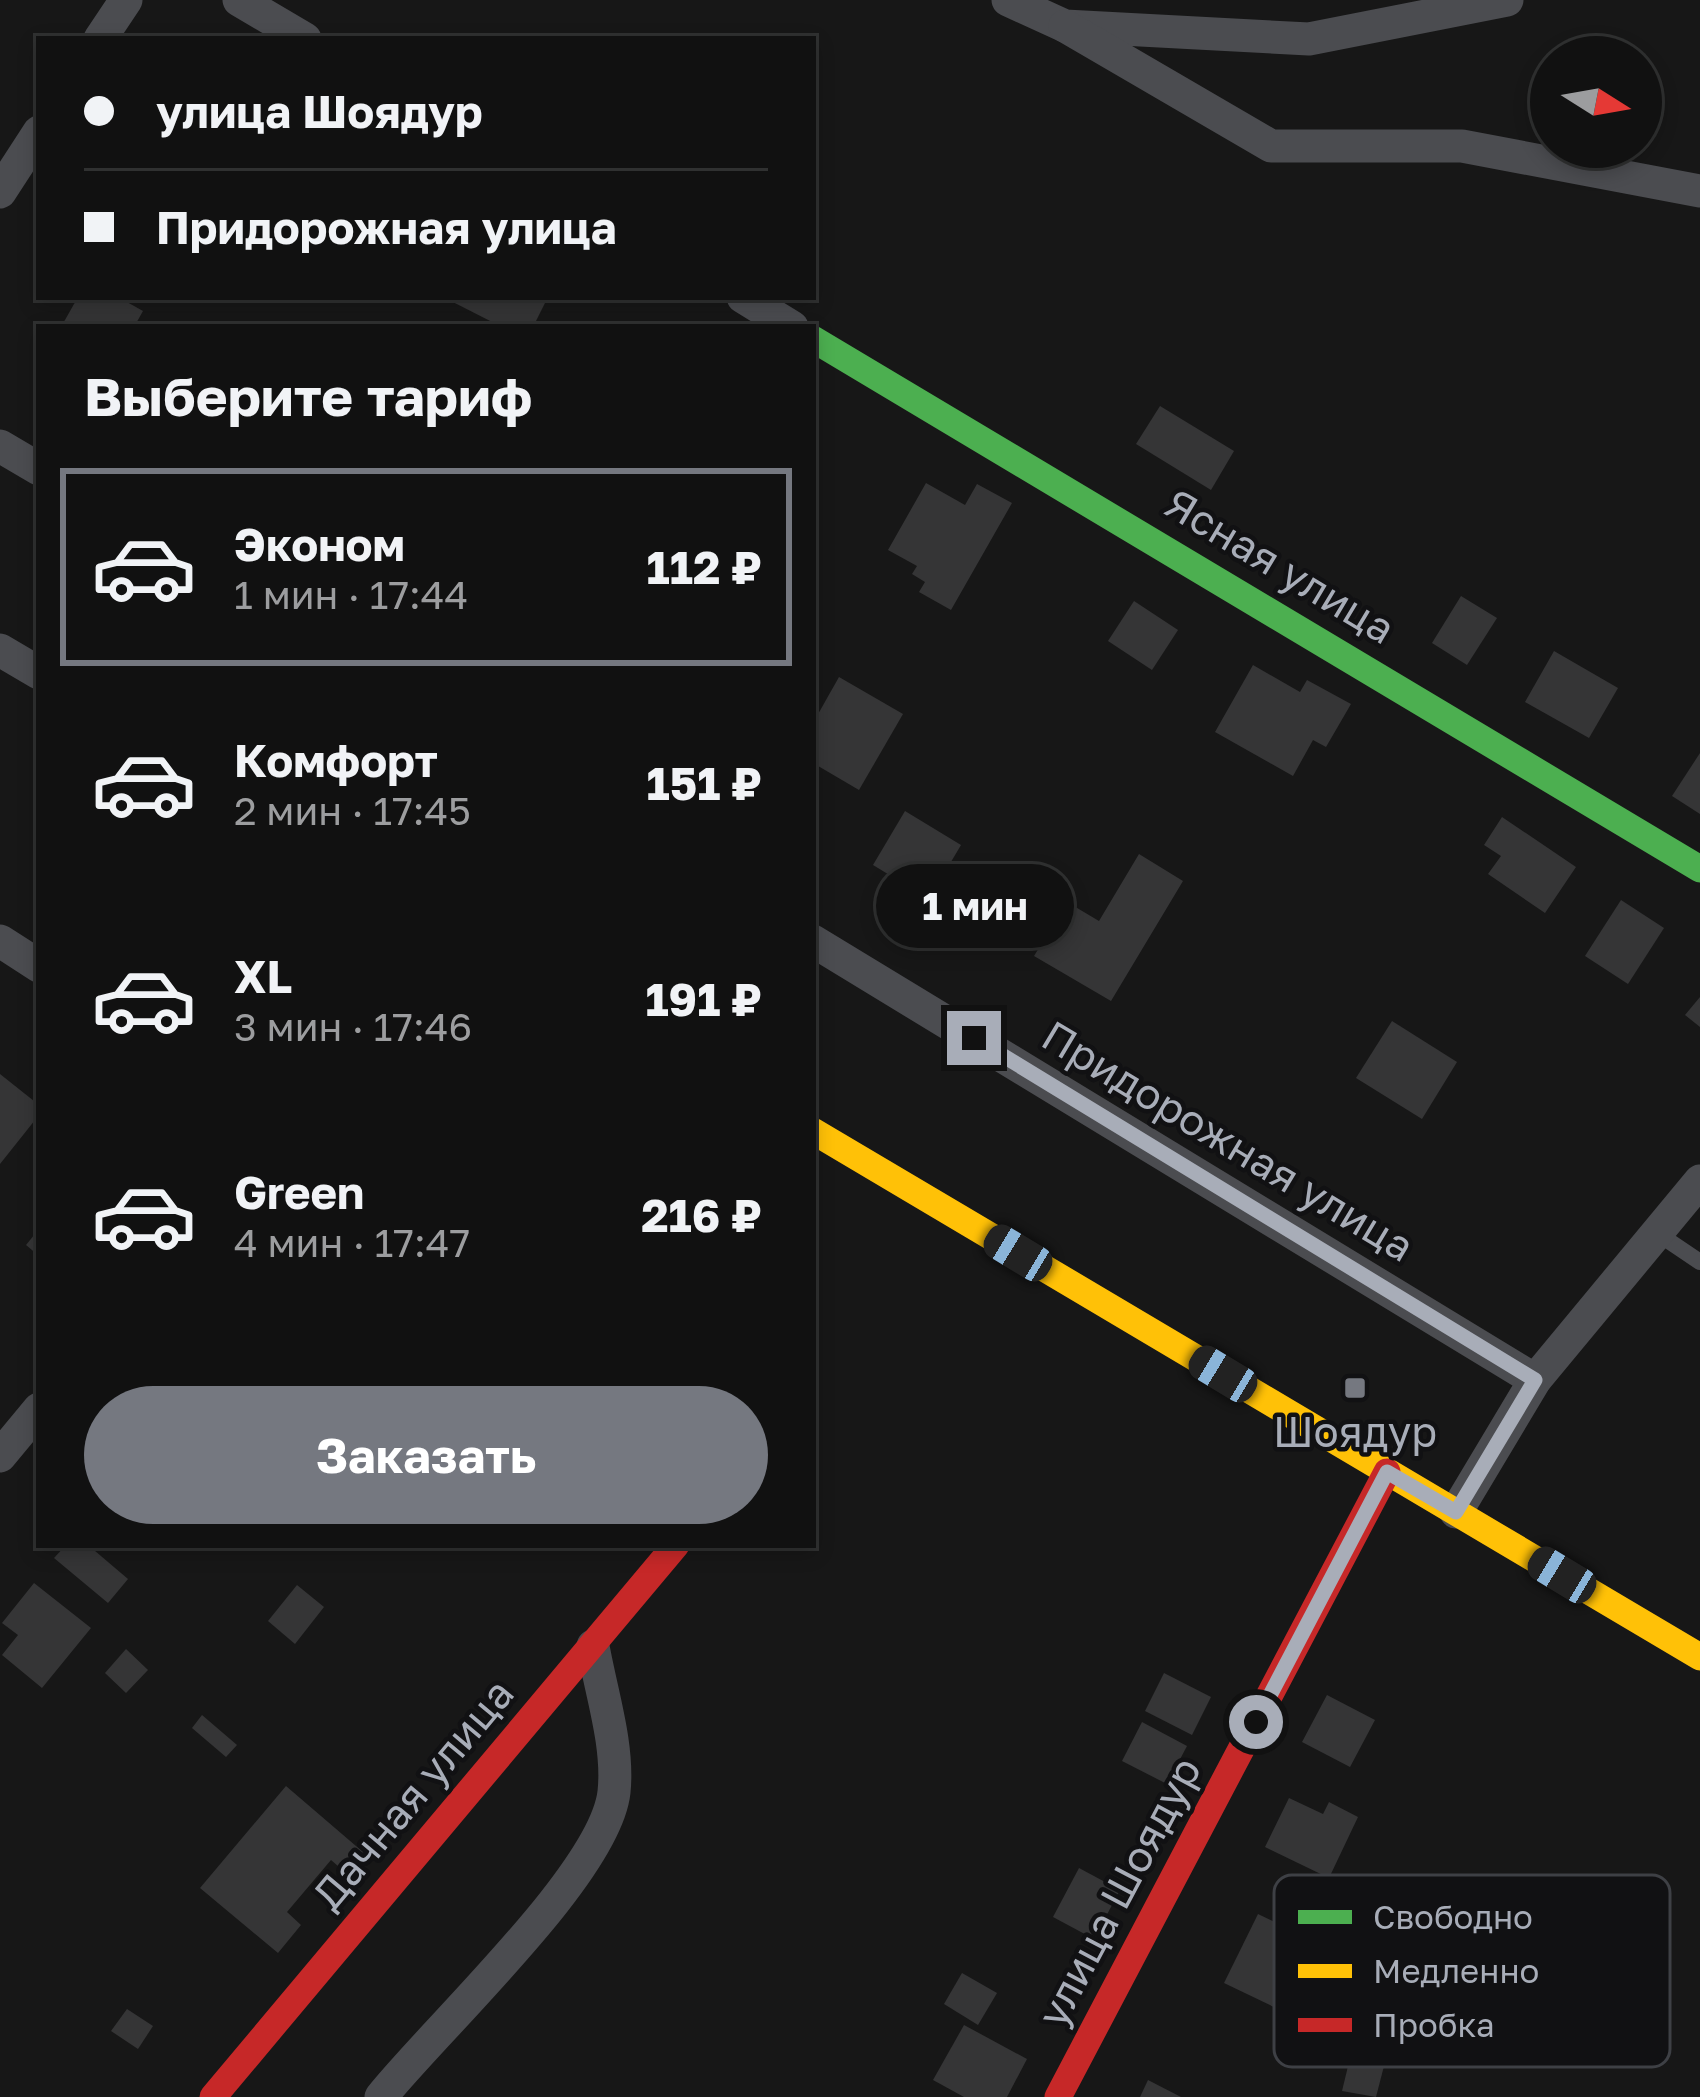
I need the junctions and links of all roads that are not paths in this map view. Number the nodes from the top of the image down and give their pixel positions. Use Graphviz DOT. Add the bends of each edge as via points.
graph roads {
  1 [pos="125,0"];
  2 [pos="239,0"];
  3 [pos="1008,0"];
  4 [pos="1507,0"];
  5 [pos="1065,26"];
  6 [pos="102,36"];
  7 [pos="300,36"];
  8 [pos="36,137"];
  9 [pos="0,191"];
  10 [pos="1700,191"];
  11 [pos="748,300"];
  12 [pos="787,324"];
  13 [pos="816,342"];
  14 [pos="0,446"];
  15 [pos="36,468"];
  16 [pos="0,650"];
  17 [pos="36,671"];
  18 [pos="1700,869"];
  19 [pos="0,941"];
  20 [pos="816,942"];
  21 [pos="36,964"];
  22 [pos="816,1133"];
  23 [pos="1700,1180"];
  24 [pos="1657,1233"];
  25 [pos="1700,1262"];
  26 [pos="1535,1380"];
  27 [pos="36,1413"];
  28 [pos="0,1456"];
  29 [pos="1387,1472"];
  30 [pos="1456,1512"];
  31 [pos="674,1548"];
  32 [pos="593,1646"];
  33 [pos="1700,1657"];
  34 [pos="213,2097"];
  35 [pos="380,2097"];
  36 [pos="1058,2097"];
  1 -- 6 [label="street"];
  2 -- 7 [label="street"];
  3 -- 5 [label="street"];
  4 -- 5 [label="street" via="1309,39"];
  5 -- 10 [label="street" via="1271,146 1462,146"];
  8 -- 9 [label="street"];
  11 -- 12 [label="street"];
  13 -- 18 [label="street, Ясная улица"];
  14 -- 15 [label="street"];
  16 -- 17 [label="street"];
  19 -- 21 [label="street"];
  20 -- 26 [label="street, Придорожная улица"];
  22 -- 29 [label="street"];
  23 -- 24 [label="street"];
  24 -- 25 [label="lane"];
  24 -- 26 [label="street"];
  26 -- 30 [label="street"];
  27 -- 28 [label="street"];
  29 -- 30 [label="street"];
  29 -- 36 [label="street, улица Шоядур"];
  30 -- 33 [label="street"];
  31 -- 32 [label="street, Дачная улица"];
  32 -- 34 [label="street, Дачная улица"];
  32 -- 35 [label="street" via="614,1765 599,1840"];
}
